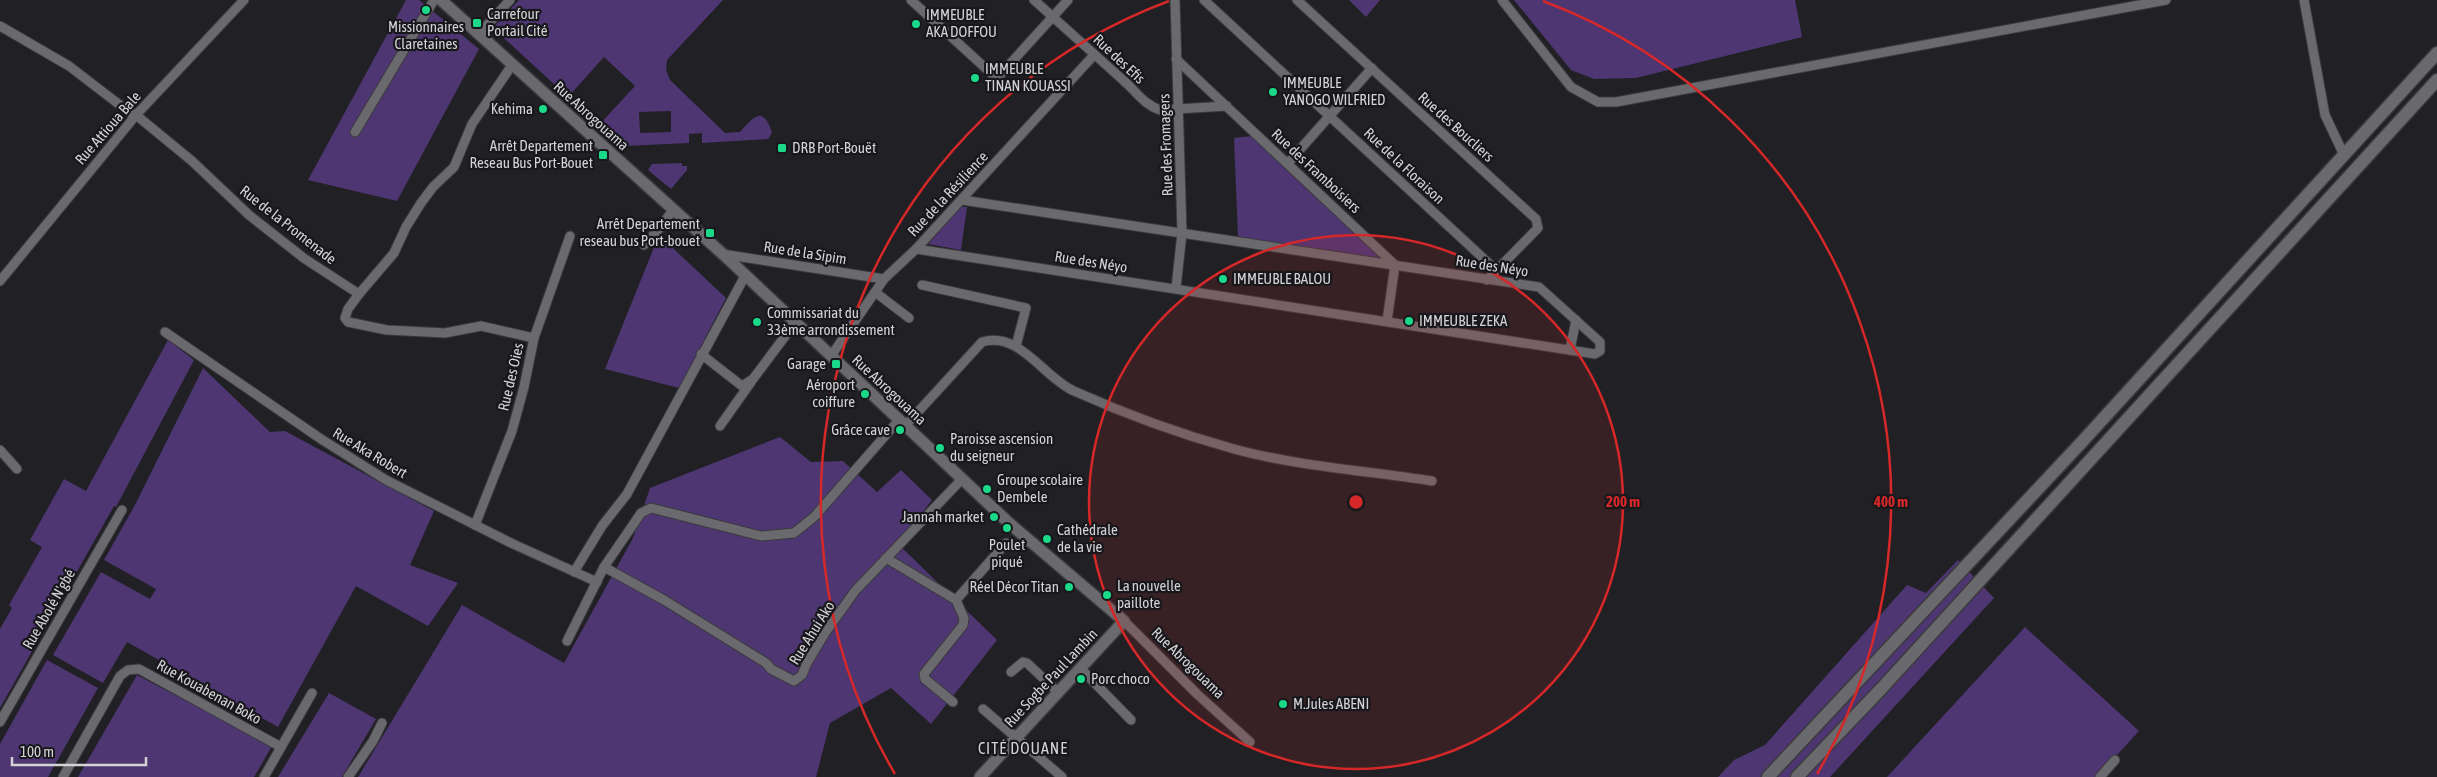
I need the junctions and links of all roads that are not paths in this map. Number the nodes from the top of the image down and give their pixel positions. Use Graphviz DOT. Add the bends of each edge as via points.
graph roads {
  1 [pos="244,0"];
  2 [pos="434,0"];
  3 [pos="441,0"];
  4 [pos="510,0"];
  5 [pos="911,0"];
  6 [pos="1034,0"];
  7 [pos="1068,0"];
  8 [pos="1175,0"];
  9 [pos="1204,0"];
  10 [pos="1297,0"];
  11 [pos="1502,0"];
  12 [pos="2166,0"];
  13 [pos="2304,0"];
  14 [pos="1052,17"];
  15 [pos="0,26"];
  16 [pos="479,34"];
  17 [pos="2437,53"];
  18 [pos="1094,55"];
  19 [pos="1176,59"];
  20 [pos="512,65"];
  21 [pos="1372,68"];
  22 [pos="2437,80"];
  23 [pos="1227,106"];
  24 [pos="1180,109"];
  25 [pos="136,115"];
  26 [pos="1329,115"];
  27 [pos="355,132"];
  28 [pos="2344,155"];
  29 [pos="1288,163"];
  30 [pos="962,200"];
  31 [pos="673,210"];
  32 [pos="1182,232"];
  33 [pos="570,236"];
  34 [pos="644,245"];
  35 [pos="916,249"];
  36 [pos="722,254"];
  37 [pos="1395,265"];
  38 [pos="1496,270"];
  39 [pos="745,276"];
  40 [pos="884,279"];
  41 [pos="1487,280"];
  42 [pos="0,281"];
  43 [pos="922,285"];
  44 [pos="1176,288"];
  45 [pos="875,292"];
  46 [pos="359,294"];
  47 [pos="909,318"];
  48 [pos="1576,320"];
  49 [pos="1387,321"];
  50 [pos="795,323"];
  51 [pos="165,332"];
  52 [pos="534,338"];
  53 [pos="1016,346"];
  54 [pos="1570,350"];
  55 [pos="701,354"];
  56 [pos="831,356"];
  57 [pos="753,380"];
  58 [pos="902,423"];
  59 [pos="720,426"];
  60 [pos="0,450"];
  61 [pos="16,469"];
  62 [pos="962,479"];
  63 [pos="1432,481"];
  64 [pos="122,510"];
  65 [pos="475,524"];
  66 [pos="1006,543"];
  67 [pos="886,558"];
  68 [pos="604,567"];
  69 [pos="574,572"];
  70 [pos="597,582"];
  71 [pos="956,600"];
  72 [pos="1124,621"];
  73 [pos="567,641"];
  74 [pos="1080,668"];
  75 [pos="1011,672"];
  76 [pos="1058,692"];
  77 [pos="312,694"];
  78 [pos="953,702"];
  79 [pos="983,709"];
  80 [pos="1131,720"];
  81 [pos="0,722"];
  82 [pos="382,723"];
  83 [pos="1015,738"];
  84 [pos="1250,742"];
  85 [pos="281,746"];
  86 [pos="1794,748"];
  87 [pos="2116,760"];
  88 [pos="1809,764"];
  89 [pos="1056,775"];
  90 [pos="62,777"];
  91 [pos="264,777"];
  92 [pos="348,777"];
  93 [pos="980,777"];
  94 [pos="1768,777"];
  95 [pos="1797,777"];
  96 [pos="2100,777"];
  1 -- 25 [label="street, Rue Attioua Bale"];
  2 -- 27 [label="street"];
  3 -- 16 [label="street, Rue Abrogouama"];
  4 -- 16 [label="street"];
  5 -- 14 [label="street" via="993,76 1000,76"];
  6 -- 14 [label="street, Rue des Efis"];
  7 -- 14 [label="street"];
  8 -- 19 [label="street, Rue des Fromagers"];
  9 -- 26 [label="street, Rue de la Floraison"];
  10 -- 21 [label="street, Rue des Boucliers"];
  11 -- 12 [label="street" via="1571,87 1598,102 1616,102"];
  13 -- 28 [label="street" via="2325,115"];
  14 -- 18 [label="street, Rue des Efis"];
  15 -- 25 [label="street, Rue de la Promenade" via="69,66"];
  16 -- 20 [label="street, Rue Abrogouama"];
  17 -- 28 [label="main road"];
  18 -- 24 [label="street, Rue des Efis" via="1127,82 1144,102 1160,110"];
  18 -- 30 [label="street, Rue de la Résilience"];
  19 -- 23 [label="street, Rue des Framboisiers"];
  19 -- 24 [label="street, Rue des Fromagers"];
  20 -- 31 [label="street, Rue Abrogouama"];
  20 -- 46 [label="street" via="472,124 454,166 421,203 394,253"];
  21 -- 26 [label="street"];
  21 -- 38 [label="street, Rue des Boucliers" via="1536,219 1538,228"];
  22 -- 88 [label="main road" via="1888,682"];
  23 -- 24 [label="street, Rue des Efis"];
  23 -- 29 [label="street, Rue des Framboisiers"];
  24 -- 32 [label="street, Rue des Fromagers"];
  25 -- 42 [label="street, Rue Attioua Bale"];
  25 -- 46 [label="street, Rue de la Promenade" via="192,161 249,216 305,259"];
  26 -- 29 [label="street"];
  26 -- 38 [label="street, Rue de la Floraison"];
  28 -- 86 [label="main road" via="2080,444"];
  29 -- 37 [label="street, Rue des Framboisiers"];
  30 -- 32 [label="street, Rue des Néyo"];
  30 -- 35 [label="street, Rue de la Résilience"];
  31 -- 34 [label="street"];
  31 -- 36 [label="street, Rue Abrogouama"];
  32 -- 37 [label="street, Rue des Néyo"];
  32 -- 44 [label="street, Rue des Fromagers"];
  33 -- 52 [label="street, Rue des Oies"];
  35 -- 40 [label="street, Rue de la Résilience"];
  35 -- 44 [label="street, Rue des Néyo"];
  36 -- 39 [label="street, Rue Abrogouama"];
  36 -- 40 [label="street, Rue de la Sipim"];
  37 -- 41 [label="street, Rue des Néyo"];
  37 -- 49 [label="street"];
  38 -- 41 [label="street, Rue des Boucliers"];
  39 -- 50 [label="street, Rue Abrogouama"];
  39 -- 55 [label="street"];
  40 -- 45 [label="street, Rue de la Résilience"];
  41 -- 48 [label="street, Rue des Néyo" via="1539,287"];
  43 -- 53 [label="street" via="1026,308"];
  44 -- 49 [label="street, Rue des Néyo"];
  45 -- 47 [label="street"];
  45 -- 56 [label="street, Rue de la Résilience"];
  46 -- 52 [label="street" via="348,309 345,318 348,322 387,330 445,333 482,326"];
  48 -- 54 [label="street"];
  48 -- 54 [label="street, Rue des Néyo" via="1600,342 1600,351 1594,354"];
  49 -- 54 [label="street, Rue des Néyo"];
  50 -- 56 [label="street, Rue Abrogouama"];
  50 -- 57 [label="street"];
  51 -- 65 [label="street, Rue Aka Robert" via="378,475"];
  52 -- 65 [label="street, Rue des Oies" via="512,432"];
  53 -- 58 [label="street" via="993,339 982,342"];
  53 -- 63 [label="street" via="1075,391 1234,449"];
  55 -- 57 [label="street" via="742,386"];
  55 -- 69 [label="street" via="626,494"];
  56 -- 58 [label="street, Rue Abrogouama"];
  57 -- 59 [label="street"];
  58 -- 62 [label="street, Rue Abrogouama"];
  58 -- 68 [label="street" via="814,517 794,532 761,536 650,508 641,513"];
  60 -- 61 [label="street"];
  62 -- 67 [label="street, Rue Ahui Ako"];
  62 -- 72 [label="street, Rue Abrogouama"];
  64 -- 81 [label="street, Rue Abolé N'gbé"];
  65 -- 69 [label="street, Rue Aka Robert"];
  66 -- 71 [label="street"];
  67 -- 68 [label="street, Rue Ahui Ako" via="855,591 825,633 802,675 794,682 664,600"];
  67 -- 71 [label="street"];
  68 -- 70 [label="street"];
  69 -- 70 [label="street, Rue Aka Robert"];
  70 -- 73 [label="street"];
  71 -- 78 [label="street" via="964,618 963,625 924,674 930,685"];
  72 -- 74 [label="street, Rue Sogbe Paul Lambin"];
  72 -- 84 [label="street, Rue Abrogouama"];
  74 -- 76 [label="street, Rue Sogbe Paul Lambin"];
  74 -- 80 [label="street"];
  75 -- 76 [label="street" via="1025,662"];
  76 -- 83 [label="street, Rue Sogbe Paul Lambin"];
  77 -- 85 [label="street"];
  79 -- 83 [label="street"];
  82 -- 92 [label="street"];
  83 -- 89 [label="street"];
  83 -- 93 [label="street, Rue Sogbe Paul Lambin"];
  85 -- 90 [label="street, Rue Kouabenan Boko" via="139,669 128,670 120,676"];
  85 -- 91 [label="street"];
  86 -- 88 [label="main road"];
  86 -- 94 [label="main road"];
  87 -- 96 [label="street"];
  88 -- 95 [label="main road"];
}
